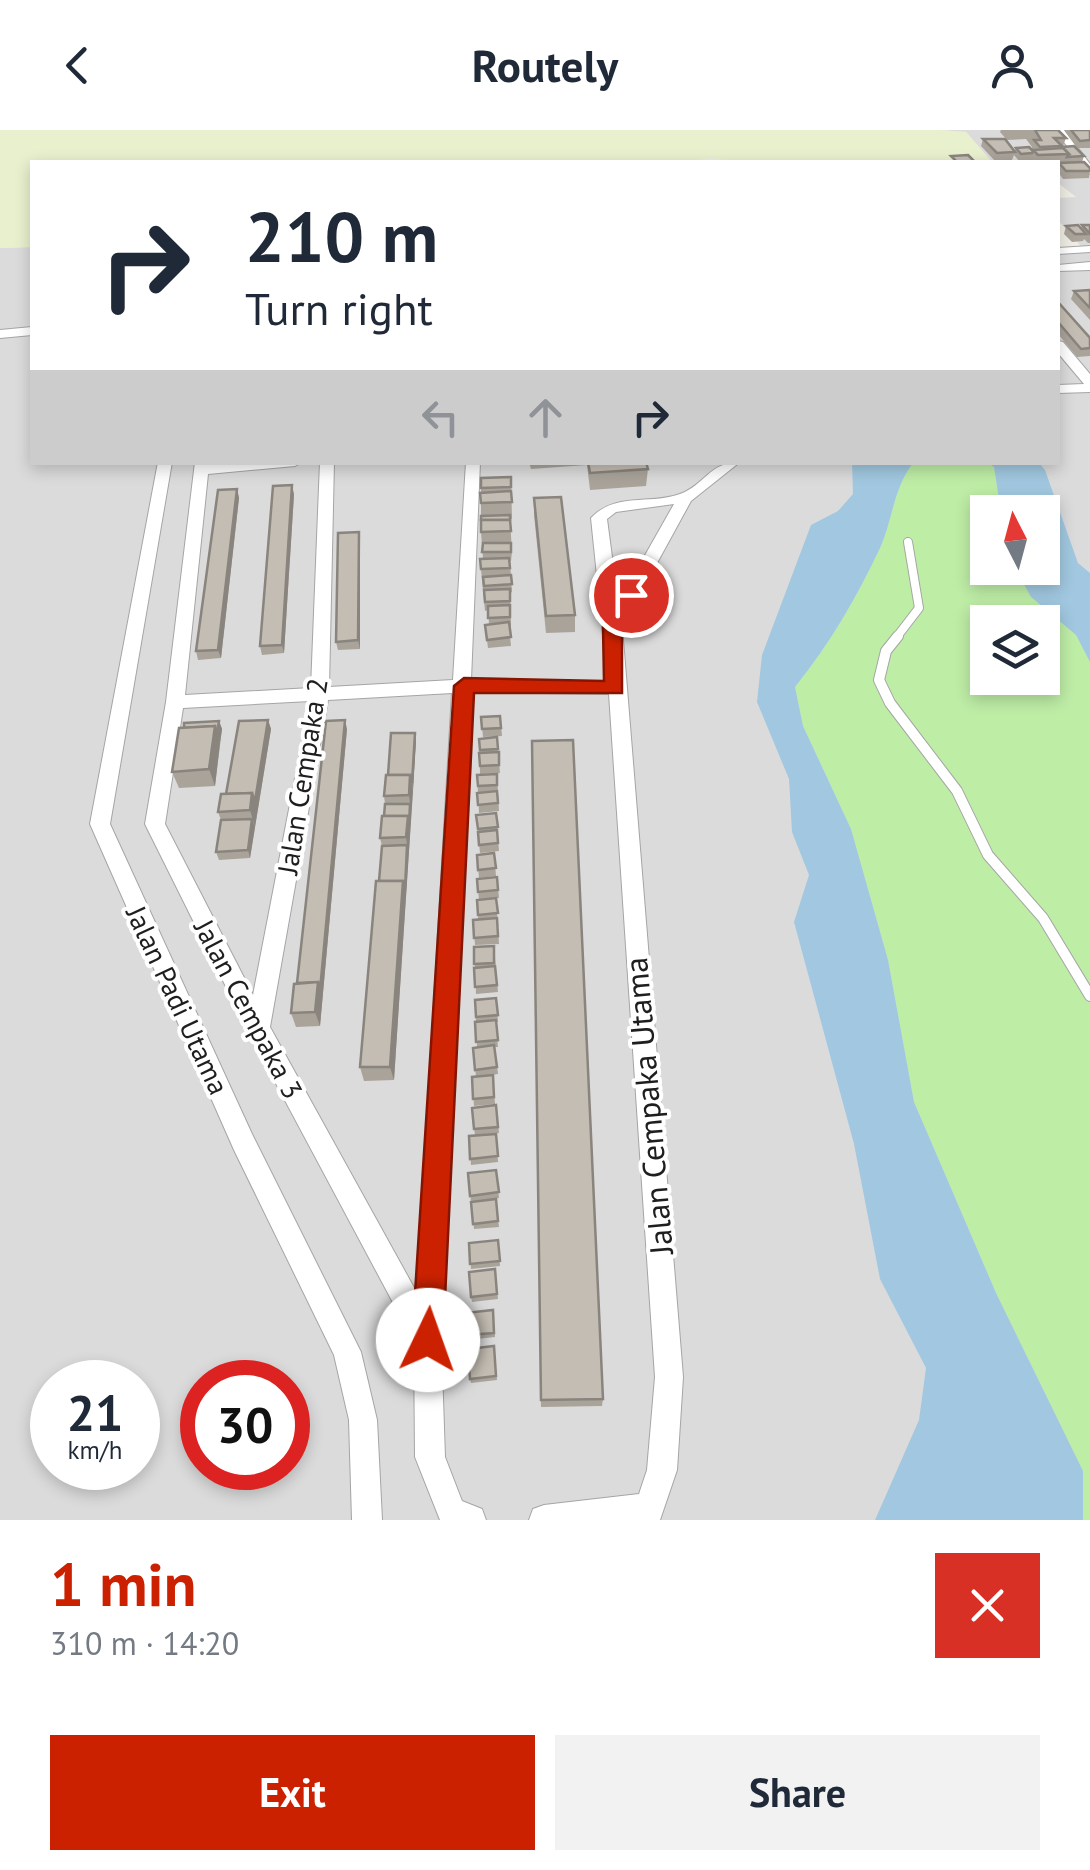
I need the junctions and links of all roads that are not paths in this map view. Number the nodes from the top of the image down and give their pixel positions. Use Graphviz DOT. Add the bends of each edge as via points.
graph roads {
  1 [pos="1059,130"];
  2 [pos="1068,130"];
  3 [pos="1085,159"];
  4 [pos="1090,170"];
  5 [pos="1090,249"];
  6 [pos="1060,251"];
  7 [pos="1090,266"];
  8 [pos="1060,268"];
  9 [pos="1090,279"];
  10 [pos="1060,280"];
  11 [pos="30,331"];
  12 [pos="0,334"];
  13 [pos="1060,348"];
  14 [pos="1090,385"];
  15 [pos="1060,389"];
  16 [pos="164,465"];
  17 [pos="327,465"];
  18 [pos="473,465"];
  19 [pos="729,465"];
  20 [pos="201,466"];
  21 [pos="685,498"];
  22 [pos="908,542"];
  23 [pos="613,627"];
  24 [pos="464,686"];
  25 [pos="615,688"];
  26 [pos="320,694"];
  27 [pos="175,702"];
  28 [pos="1090,996"];
  29 [pos="258,1028"];
  30 [pos="428,1340"];
  31 [pos="648,1514"];
  32 [pos="367,1520"];
  33 [pos="471,1520"];
  34 [pos="544,1520"];
  1 -- 2 [label="street"];
  1 -- 3 [label="street"];
  3 -- 4 [label="street"];
  5 -- 6 [label="street"];
  7 -- 8 [label="street"];
  9 -- 10 [label="street"];
  11 -- 12 [label="street"];
  13 -- 14 [label="street"];
  14 -- 15 [label="street"];
  16 -- 32 [label="street, Jalan Padi Utama" via="100,824 243,1142 347,1352 363,1420"];
  17 -- 26 [label="street, Jalan Cempaka 2"];
  18 -- 24 [label="street"];
  19 -- 21 [label="street"];
  20 -- 27 [label="street, Jalan Cempaka 3"];
  21 -- 23 [label="street"];
  21 -- 23 [label="street" via="610,508 600,518"];
  22 -- 28 [label="lane" via="918,608 886,650 879,680 957,790 988,855 1044,918"];
  23 -- 25 [label="street, Jalan Cempaka Utama"];
  24 -- 25 [label="street"];
  24 -- 26 [label="street"];
  24 -- 30 [label="street"];
  25 -- 31 [label="street, Jalan Cempaka Utama" via="670,1377 662,1470"];
  26 -- 27 [label="street"];
  26 -- 29 [label="street, Jalan Cempaka 2"];
  27 -- 29 [label="street, Jalan Cempaka 3" via="155,824"];
  29 -- 30 [label="street, Jalan Cempaka 3"];
  30 -- 33 [label="street, Jalan Cempaka 3" via="430,1457 440,1494 451,1510"];
  31 -- 34 [label="street"];
}
